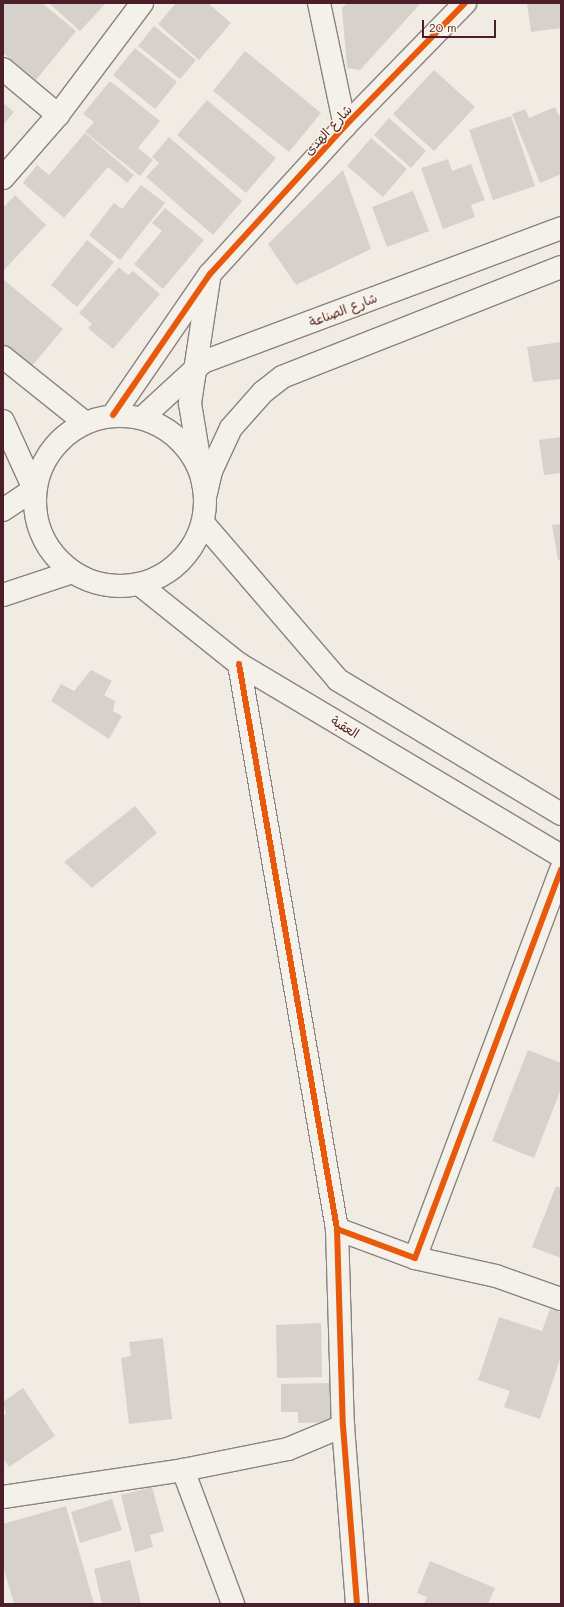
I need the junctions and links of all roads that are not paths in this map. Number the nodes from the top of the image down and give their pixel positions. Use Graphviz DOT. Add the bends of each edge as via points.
graph roads {
  1 [pos="142,3"];
  2 [pos="319,3"];
  3 [pos="465,3"];
  4 [pos="3,69"];
  5 [pos="58,115"];
  6 [pos="345,126"];
  7 [pos="3,178"];
  8 [pos="561,228"];
  9 [pos="561,267"];
  10 [pos="210,274"];
  11 [pos="3,357"];
  12 [pos="197,366"];
  13 [pos="113,415"];
  14 [pos="142,418"];
  15 [pos="3,421"];
  16 [pos="84,422"];
  17 [pos="34,489"];
  18 [pos="205,494"];
  19 [pos="3,510"];
  20 [pos="203,524"];
  21 [pos="72,572"];
  22 [pos="139,584"];
  23 [pos="3,595"];
  24 [pos="239,664"];
  25 [pos="561,814"];
  26 [pos="561,856"];
  27 [pos="561,870"];
  28 [pos="337,1229"];
  29 [pos="415,1258"];
  30 [pos="561,1299"];
  31 [pos="343,1426"];
  32 [pos="183,1470"];
  33 [pos="3,1497"];
  34 [pos="233,1604"];
  35 [pos="357,1604"];
  1 -- 5 [label="street"];
  2 -- 6 [label="street"];
  3 -- 6 [label="street, شارع الهدى"];
  4 -- 5 [label="street"];
  5 -- 7 [label="street"];
  6 -- 10 [label="street, شارع الهدى"];
  8 -- 12 [label="street, شارع الصناعة"];
  9 -- 18 [label="street" via="282,377 263,392 232,428 217,456"];
  10 -- 12 [label="street"];
  10 -- 13 [label="street, شارع الهدى"];
  11 -- 16 [label="street"];
  12 -- 14 [label="street, شارع الصناعة"];
  12 -- 18 [label="street" via="190,403"];
  13 -- 14 [label="street"];
  13 -- 16 [label="street"];
  14 -- 18 [label="street" via="169,430 190,452 198,465"];
  15 -- 17 [label="street"];
  16 -- 17 [label="street" via="65,434 46,456"];
  17 -- 19 [label="street"];
  17 -- 21 [label="street" via="35,519 50,552"];
  18 -- 20 [label="street"];
  20 -- 22 [label="street" via="185,557 161,576"];
  20 -- 25 [label="street" via="338,680"];
  21 -- 22 [label="street" via="109,586"];
  21 -- 23 [label="street"];
  22 -- 24 [label="street, العقبة"];
  24 -- 26 [label="street, العقبة"];
  24 -- 28 [label="street"];
  27 -- 29 [label="street"];
  28 -- 29 [label="street"];
  28 -- 31 [label="street"];
  29 -- 30 [label="street" via="496,1276"];
  31 -- 32 [label="street" via="288,1449"];
  31 -- 35 [label="street"];
  32 -- 33 [label="street"];
  32 -- 34 [label="street"];
}
